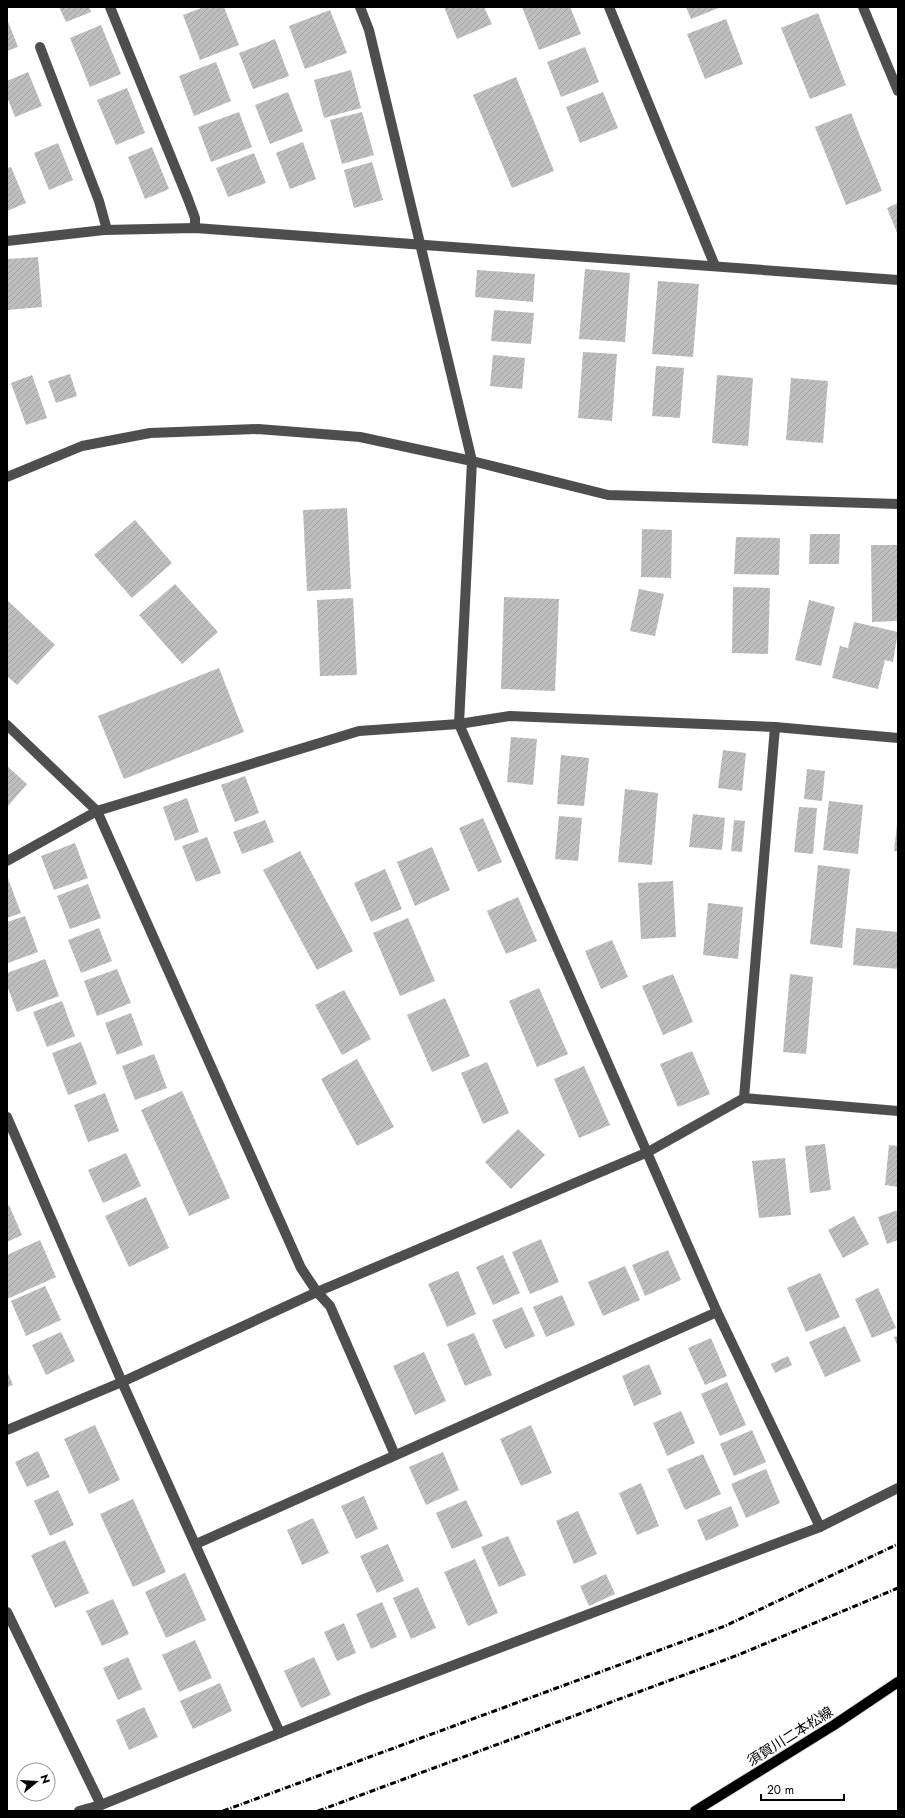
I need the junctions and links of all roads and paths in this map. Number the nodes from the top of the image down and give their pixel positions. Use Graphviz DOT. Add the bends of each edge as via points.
graph roads {
  1 [pos="110,7"];
  2 [pos="360,7"];
  3 [pos="608,7"];
  4 [pos="863,7"];
  5 [pos="40,47"];
  6 [pos="898,91"];
  7 [pos="195,228"];
  8 [pos="106,230"];
  9 [pos="7,241"];
  10 [pos="421,246"];
  11 [pos="716,266"];
  12 [pos="898,280"];
  13 [pos="472,461"];
  14 [pos="7,477"];
  15 [pos="898,504"];
  16 [pos="459,724"];
  17 [pos="7,725"];
  18 [pos="775,727"];
  19 [pos="898,738"];
  20 [pos="97,810"];
  21 [pos="7,860"];
  22 [pos="744,1098"];
  23 [pos="898,1111"];
  24 [pos="7,1118"];
  25 [pos="648,1152"];
  26 [pos="317,1292"];
  27 [pos="717,1312"];
  28 [pos="122,1382"];
  29 [pos="7,1430"];
  30 [pos="395,1455"];
  31 [pos="898,1488"];
  32 [pos="820,1527"];
  33 [pos="196,1544"];
  34 [pos="7,1612"];
  35 [pos="898,1682"];
  36 [pos="280,1732"];
  37 [pos="101,1805"];
  38 [pos="79,1811"];
  39 [pos="695,1811"];
  1 -- 7 [label="street" via="188,199 195,218"];
  2 -- 10 [label="street" via="369,30"];
  3 -- 11 [label="street"];
  4 -- 6 [label="street"];
  5 -- 8 [label="street" via="99,201"];
  7 -- 8 [label="street"];
  7 -- 10 [label="street"];
  8 -- 9 [label="street"];
  10 -- 11 [label="street"];
  10 -- 13 [label="street"];
  11 -- 12 [label="street"];
  13 -- 14 [label="street" via="360,437 258,429 150,434 82,446"];
  13 -- 15 [label="street" via="608,495"];
  13 -- 16 [label="street"];
  16 -- 18 [label="street" via="510,716"];
  16 -- 20 [label="street" via="360,731"];
  16 -- 25 [label="street"];
  17 -- 20 [label="street"];
  18 -- 19 [label="street"];
  18 -- 22 [label="street"];
  20 -- 21 [label="street"];
  20 -- 26 [label="street" via="301,1268"];
  22 -- 23 [label="street"];
  22 -- 25 [label="street"];
  24 -- 28 [label="street"];
  25 -- 26 [label="street"];
  25 -- 27 [label="street"];
  26 -- 28 [label="street"];
  26 -- 30 [label="street" via="330,1306"];
  27 -- 30 [label="street"];
  27 -- 32 [label="street"];
  28 -- 29 [label="street"];
  28 -- 33 [label="street"];
  30 -- 33 [label="street"];
  31 -- 32 [label="street"];
  32 -- 36 [label="street"];
  33 -- 36 [label="street"];
  34 -- 37 [label="street"];
  35 -- 39 [label="main road, 須賀川二本松線"];
  36 -- 37 [label="street"];
  37 -- 38 [label="street"];
}
